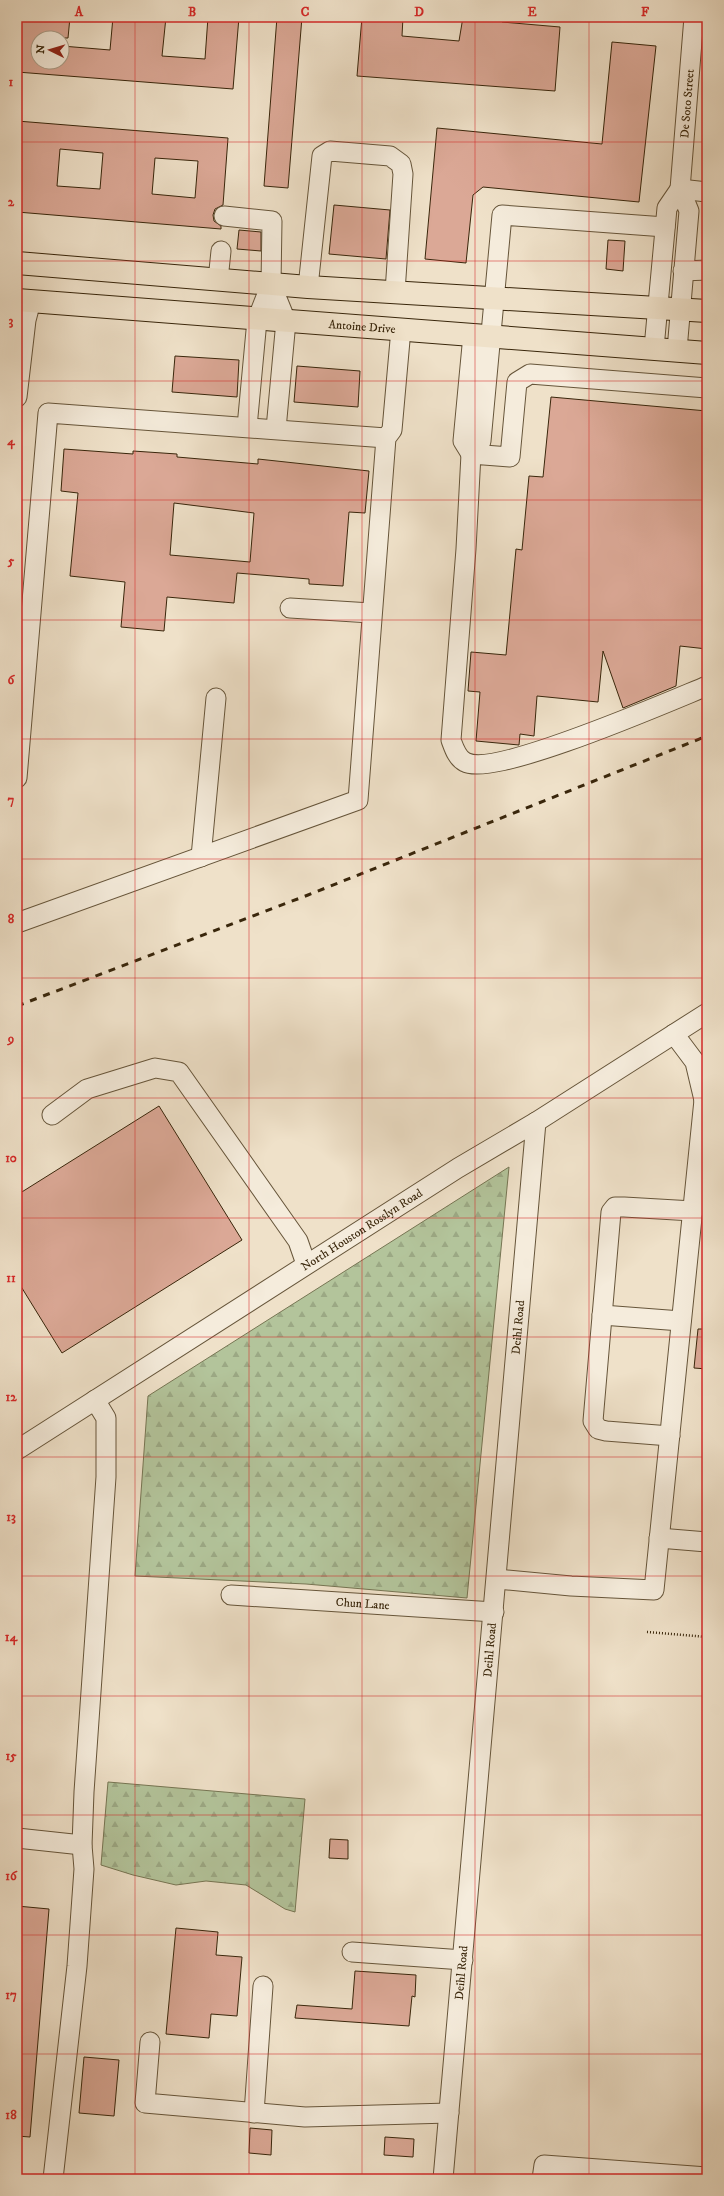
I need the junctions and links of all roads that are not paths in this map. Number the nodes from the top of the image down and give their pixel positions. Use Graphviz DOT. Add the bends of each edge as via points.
graph roads {
  1 [pos="694,17"];
  2 [pos="680,189"];
  3 [pos="707,192"];
  4 [pos="224,216"];
  5 [pos="664,227"];
  6 [pos="221,251"];
  7 [pos="17,263"];
  8 [pos="707,270"];
  9 [pos="683,271"];
  10 [pos="218,280"];
  11 [pos="271,284"];
  12 [pos="308,287"];
  13 [pos="395,292"];
  14 [pos="495,299"];
  15 [pos="24,300"];
  16 [pos="657,308"];
  17 [pos="680,309"];
  18 [pos="707,311"];
  19 [pos="256,320"];
  20 [pos="286,321"];
  21 [pos="401,329"];
  22 [pos="483,336"];
  23 [pos="654,348"];
  24 [pos="677,350"];
  25 [pos="707,353"];
  26 [pos="707,388"];
  27 [pos="17,397"];
  28 [pos="247,427"];
  29 [pos="276,429"];
  30 [pos="386,438"];
  31 [pos="470,454"];
  32 [pos="290,608"];
  33 [pos="371,613"];
  34 [pos="707,686"];
  35 [pos="216,698"];
  36 [pos="17,778"];
  37 [pos="201,857"];
  38 [pos="17,923"];
  39 [pos="707,1013"];
  40 [pos="674,1034"];
  41 [pos="706,1100"];
  42 [pos="52,1115"];
  43 [pos="536,1122"];
  44 [pos="693,1210"];
  45 [pos="306,1264"];
  46 [pos="602,1315"];
  47 [pos="681,1321"];
  48 [pos="95,1400"];
  49 [pos="670,1436"];
  50 [pos="17,1450"];
  51 [pos="659,1538"];
  52 [pos="707,1542"];
  53 [pos="497,1579"];
  54 [pos="231,1595"];
  55 [pos="494,1612"];
  56 [pos="17,1838"];
  57 [pos="82,1845"];
  58 [pos="352,1952"];
  59 [pos="462,1960"];
  60 [pos="263,1986"];
  61 [pos="150,2042"];
  62 [pos="254,2113"];
  63 [pos="449,2113"];
  64 [pos="707,2177"];
  65 [pos="53,2179"];
  66 [pos="443,2179"];
  67 [pos="542,2179"];
  1 -- 2 [label="street, De Soto Street"];
  2 -- 3 [label="street"];
  2 -- 5 [label="street, De Soto Street" via="667,208"];
  2 -- 9 [label="street, De Soto Street" via="689,211"];
  4 -- 11 [label="street" via="272,221"];
  5 -- 14 [label="street" via="502,215"];
  5 -- 16 [label="street, De Soto Street"];
  6 -- 10 [label="street"];
  7 -- 10 [label="main road"];
  8 -- 9 [label="street"];
  9 -- 17 [label="street, De Soto Street"];
  10 -- 11 [label="main road"];
  11 -- 12 [label="main road"];
  11 -- 19 [label="street"];
  11 -- 20 [label="street"];
  12 -- 13 [label="main road"];
  12 -- 13 [label="street" via="322,156 330,151 390,156 401,164 403,174"];
  13 -- 14 [label="main road"];
  14 -- 16 [label="main road"];
  14 -- 22 [label="street"];
  15 -- 19 [label="main road, Antoine Drive"];
  15 -- 27 [label="street" via="26,320"];
  16 -- 17 [label="main road"];
  16 -- 23 [label="street, De Soto Street"];
  17 -- 18 [label="main road"];
  17 -- 24 [label="street, De Soto Street"];
  19 -- 20 [label="main road, Antoine Drive"];
  19 -- 28 [label="street"];
  20 -- 21 [label="main road, Antoine Drive"];
  20 -- 29 [label="street"];
  21 -- 22 [label="main road, Antoine Drive"];
  21 -- 30 [label="street" via="392,430"];
  22 -- 23 [label="main road, Antoine Drive"];
  22 -- 31 [label="street" via="463,441"];
  23 -- 24 [label="main road, Antoine Drive"];
  24 -- 25 [label="main road, Antoine Drive"];
  26 -- 31 [label="street" via="530,374 517,382 510,457"];
  28 -- 29 [label="street"];
  28 -- 36 [label="street" via="48,413"];
  29 -- 30 [label="street"];
  30 -- 33 [label="street"];
  31 -- 34 [label="street" via="466,549 451,740 455,751 465,762 480,765 509,760 562,743"];
  32 -- 33 [label="street"];
  33 -- 37 [label="street" via="358,800"];
  35 -- 37 [label="street"];
  37 -- 38 [label="street"];
  39 -- 40 [label="street, North Houston Rosslyn Road"];
  40 -- 41 [label="street" via="695,1062"];
  40 -- 43 [label="street, North Houston Rosslyn Road"];
  41 -- 44 [label="street"];
  42 -- 45 [label="street" via="87,1089 155,1068 179,1072 298,1242"];
  43 -- 45 [label="street, North Houston Rosslyn Road"];
  43 -- 53 [label="street, Deihl Road"];
  44 -- 46 [label="street" via="615,1207 611,1212"];
  44 -- 47 [label="street"];
  45 -- 48 [label="street, North Houston Rosslyn Road"];
  46 -- 47 [label="street"];
  46 -- 49 [label="street" via="593,1421 598,1429 606,1431"];
  47 -- 49 [label="street"];
  48 -- 50 [label="street, North Houston Rosslyn Road"];
  48 -- 57 [label="street" via="106,1418 106,1477 91,1676"];
  49 -- 51 [label="street"];
  51 -- 52 [label="street"];
  51 -- 53 [label="street" via="654,1590"];
  53 -- 55 [label="street, Deihl Road"];
  54 -- 55 [label="street, Chun Lane"];
  55 -- 59 [label="street, Deihl Road"];
  56 -- 57 [label="street"];
  57 -- 65 [label="street" via="84,1868 76,1966"];
  58 -- 59 [label="street"];
  59 -- 63 [label="street, Deihl Road"];
  60 -- 62 [label="street"];
  61 -- 62 [label="street" via="145,2103"];
  62 -- 63 [label="street" via="305,2117"];
  63 -- 66 [label="street, Deihl Road"];
  64 -- 67 [label="street" via="544,2165"];
}
